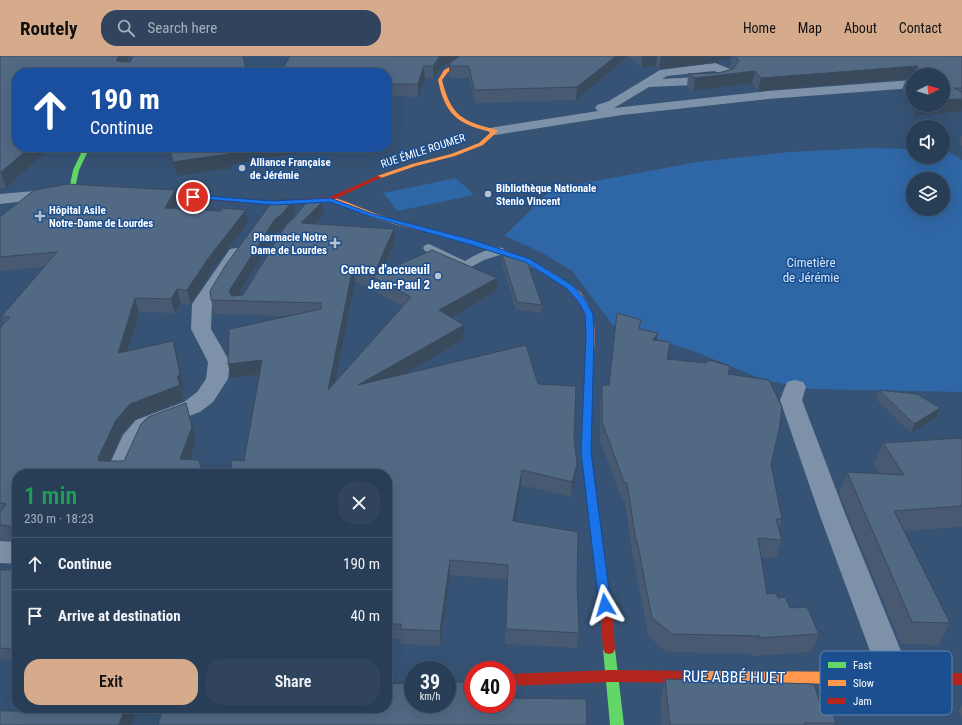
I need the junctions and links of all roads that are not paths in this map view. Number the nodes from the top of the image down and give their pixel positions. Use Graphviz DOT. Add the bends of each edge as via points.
graph roads {
  1 [pos="472,56"];
  2 [pos="729,63"];
  3 [pos="906,85"];
  4 [pos="570,119"];
  5 [pos="495,131"];
  6 [pos="85,152"];
  7 [pos="78,187"];
  8 [pos="106,191"];
  9 [pos="137,193"];
  10 [pos="0,199"];
  11 [pos="332,200"];
  12 [pos="273,203"];
  13 [pos="303,212"];
  14 [pos="260,221"];
  15 [pos="445,235"];
  16 [pos="247,239"];
  17 [pos="429,248"];
  18 [pos="499,251"];
  19 [pos="418,258"];
  20 [pos="795,387"];
  21 [pos="119,469"];
  22 [pos="0,552"];
  23 [pos="12,553"];
  24 [pos="886,651"];
  25 [pos="611,676"];
  26 [pos="952,679"];
  27 [pos="962,679"];
  28 [pos="516,680"];
  29 [pos="820,690"];
  30 [pos="44,713"];
  31 [pos="38,725"];
  32 [pos="617,725"];
  1 -- 5 [label="street, RUE ÉMILE ROUMER" via="446,71 440,80 441,90 451,108 467,124"];
  2 -- 4 [label="street" via="664,73 614,104"];
  3 -- 4 [label="street" via="714,101"];
  4 -- 5 [label="street"];
  5 -- 11 [label="street, RUE ÉMILE ROUMER" via="481,144 377,178"];
  6 -- 7 [label="street" via="76,170 73,185"];
  7 -- 8 [label="street"];
  7 -- 10 [label="street" via="55,194"];
  9 -- 12 [label="street"];
  11 -- 12 [label="street"];
  11 -- 13 [label="lane"];
  11 -- 15 [label="street" via="371,215"];
  12 -- 14 [label="street"];
  15 -- 17 [label="lane"];
  15 -- 18 [label="street"];
  16 -- 21 [label="street" via="202,304 201,329 219,362 217,379 205,397 192,408 144,425 135,435"];
  17 -- 18 [label="lane" via="464,267 480,257"];
  17 -- 19 [label="lane"];
  18 -- 25 [label="street" via="528,261 569,286 582,300 589,314 586,452 607,620"];
  20 -- 24 [label="street" via="791,400"];
  22 -- 23 [label="street"];
  25 -- 28 [label="street, RUE ABBÉ HUET"];
  25 -- 29 [label="street, RUE ABBÉ HUET"];
  25 -- 32 [label="street"];
  26 -- 27 [label="street, RUE ABBÉ HUET"];
  30 -- 31 [label="street"];
}
